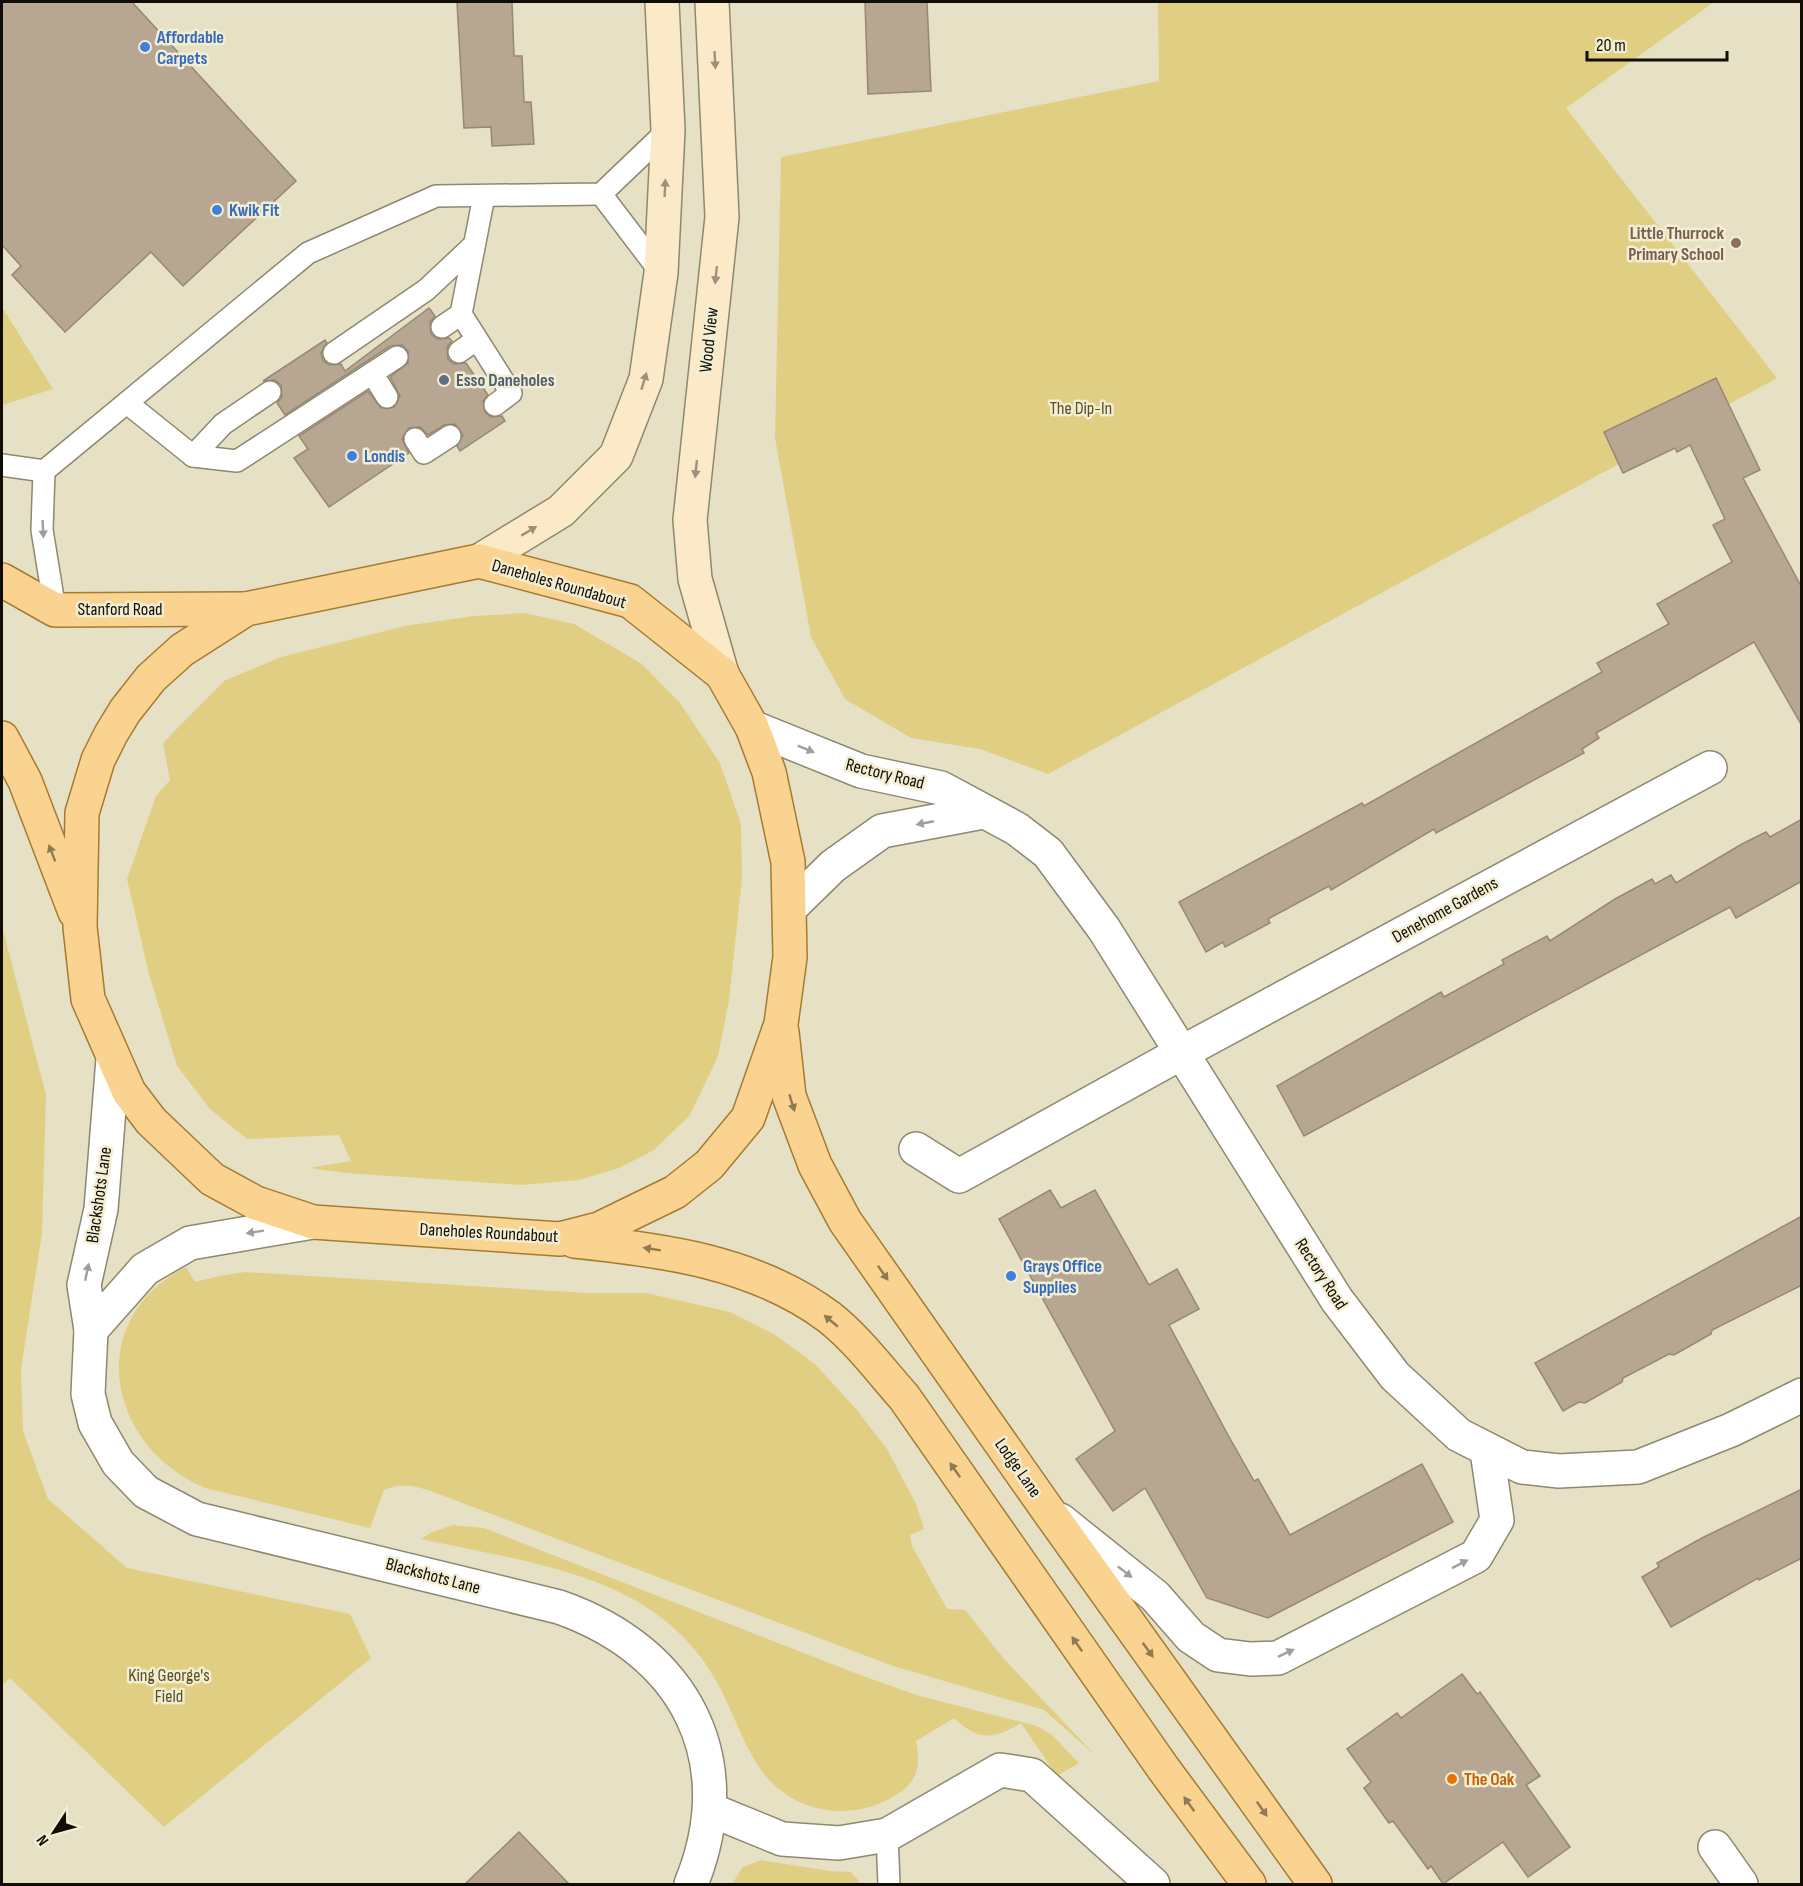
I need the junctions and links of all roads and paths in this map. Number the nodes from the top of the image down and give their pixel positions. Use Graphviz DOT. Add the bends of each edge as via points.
graph roads {
  1 [pos="662,2"];
  2 [pos="712,2"];
  3 [pos="668,130"];
  4 [pos="601,194"];
  5 [pos="484,196"];
  6 [pos="474,245"];
  7 [pos="661,273"];
  8 [pos="461,314"];
  9 [pos="442,327"];
  10 [pos="334,353"];
  11 [pos="398,357"];
  12 [pos="372,373"];
  13 [pos="270,392"];
  14 [pos="387,397"];
  15 [pos="127,403"];
  16 [pos="495,405"];
  17 [pos="450,436"];
  18 [pos="415,439"];
  19 [pos="193,456"];
  20 [pos="2,465"];
  21 [pos="44,471"];
  22 [pos="479,561"];
  23 [pos="2,580"];
  24 [pos="246,609"];
  25 [pos="55,610"];
  26 [pos="722,674"];
  27 [pos="752,727"];
  28 [pos="2,738"];
  29 [pos="1710,768"];
  30 [pos="983,812"];
  31 [pos="791,908"];
  32 [pos="80,927"];
  33 [pos="781,1024"];
  34 [pos="1181,1053"];
  35 [pos="113,1059"];
  36 [pos="916,1149"];
  37 [pos="313,1222"];
  38 [pos="560,1239"];
  39 [pos="91,1330"];
  40 [pos="1802,1395"];
  41 [pos="1487,1450"];
  42 [pos="1047,1509"];
  43 [pos="711,1810"];
  44 [pos="887,1835"];
  45 [pos="1715,1847"];
  46 [pos="692,1884"];
  47 [pos="889,1884"];
  48 [pos="1153,1884"];
  49 [pos="1249,1884"];
  50 [pos="1315,1884"];
  51 [pos="1741,1884"];
  1 -- 3 [label="main road"];
  2 -- 26 [label="main road, Wood View, one-way" via="722,217 690,520 695,579"];
  3 -- 4 [label="lane"];
  7 -- 3 [label="main road, one-way"];
  4 -- 5 [label="lane"];
  4 -- 7 [label="lane"];
  5 -- 6 [label="lane"];
  5 -- 15 [label="lane" via="436,196 308,253"];
  6 -- 8 [label="lane"];
  6 -- 10 [label="lane" via="426,290"];
  22 -- 7 [label="main road, one-way" via="561,511 616,456 646,379"];
  8 -- 9 [label="lane"];
  8 -- 16 [label="lane" via="468,346 485,373 511,393"];
  11 -- 12 [label="lane"];
  12 -- 14 [label="lane"];
  12 -- 19 [label="lane" via="237,461"];
  13 -- 19 [label="lane" via="223,424"];
  15 -- 19 [label="lane"];
  15 -- 21 [label="lane"];
  17 -- 18 [label="lane" via="424,453"];
  20 -- 21 [label="lane"];
  21 -- 25 [label="lane, one-way" via="42,530"];
  22 -- 24 [label="main road, Daneholes Roundabout"];
  22 -- 26 [label="main road, Daneholes Roundabout" via="630,601"];
  23 -- 25 [label="main road, Stanford Road"];
  24 -- 25 [label="main road, Stanford Road"];
  24 -- 32 [label="main road, Daneholes Roundabout" via="182,650 151,678 111,734 98,760 82,813"];
  26 -- 27 [label="main road, Daneholes Roundabout"];
  27 -- 30 [label="street, Rectory Road, one-way" via="861,771 941,788"];
  27 -- 31 [label="main road, Daneholes Roundabout" via="781,817"];
  32 -- 28 [label="main road, one-way" via="25,781"];
  29 -- 34 [label="street, Denehome Gardens"];
  30 -- 31 [label="street, one-way" via="882,831 833,866"];
  30 -- 34 [label="street, Rectory Road" via="1017,829 1048,853 1104,929"];
  31 -- 33 [label="main road, Daneholes Roundabout" via="790,957"];
  32 -- 35 [label="main road, Daneholes Roundabout" via="88,999"];
  33 -- 38 [label="main road, Daneholes Roundabout" via="748,1118 709,1165 675,1192 646,1208 599,1229"];
  33 -- 42 [label="main road, Lodge Lane, one-way" via="789,1096 830,1194"];
  34 -- 36 [label="street, Denehome Gardens" via="959,1176"];
  34 -- 41 [label="street, Rectory Road" via="1365,1339 1427,1407 1459,1435"];
  35 -- 37 [label="main road, Daneholes Roundabout" via="129,1092 150,1121 213,1179 256,1203"];
  39 -- 35 [label="street, Blackshots Lane, one-way" via="84,1285 101,1209"];
  37 -- 38 [label="main road, Daneholes Roundabout"];
  37 -- 39 [label="street, one-way" via="190,1243 145,1269"];
  49 -- 38 [label="main road, one-way" via="1163,1768 904,1397 829,1318 769,1281 705,1260 652,1249"];
  39 -- 43 [label="street, Blackshots Lane" via="88,1394 96,1424 118,1463 146,1492 197,1519 559,1607 589,1618 638,1651 680,1695 696,1724 708,1762"];
  40 -- 41 [label="street, Rectory Road" via="1731,1430 1638,1467 1559,1471 1522,1467"];
  42 -- 41 [label="street, one-way" via="1155,1596 1191,1637 1218,1655 1278,1658 1476,1556 1497,1521"];
  42 -- 50 [label="main road, Lodge Lane, one-way"];
  43 -- 44 [label="street" via="782,1839 839,1843"];
  43 -- 46 [label="street, Blackshots Lane" via="701,1862"];
  44 -- 47 [label="lane"];
  44 -- 48 [label="street" via="1000,1770 1032,1775"];
  45 -- 51 [label="street"];
}
